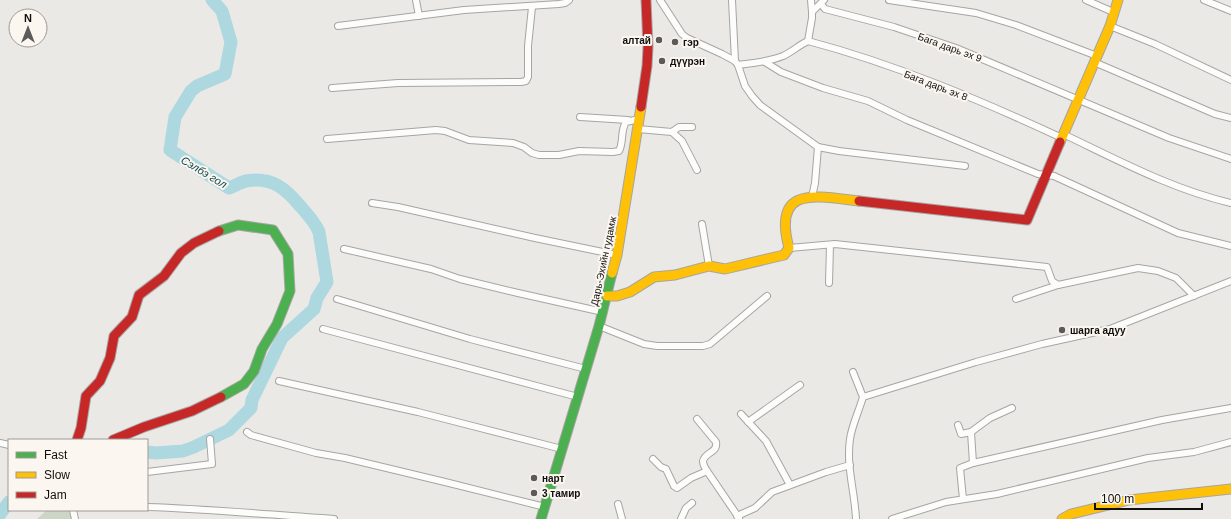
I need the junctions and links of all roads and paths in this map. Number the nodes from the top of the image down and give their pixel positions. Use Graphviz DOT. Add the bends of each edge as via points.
graph roads {
  1 [pos="416,0"];
  2 [pos="569,0"];
  3 [pos="646,0"];
  4 [pos="660,0"];
  5 [pos="732,0"];
  6 [pos="810,0"];
  7 [pos="889,0"];
  8 [pos="1086,0"];
  9 [pos="1118,0"];
  10 [pos="1204,0"];
  11 [pos="822,2"];
  12 [pos="532,7"];
  13 [pos="1231,10"];
  14 [pos="812,12"];
  15 [pos="1113,12"];
  16 [pos="419,16"];
  17 [pos="338,26"];
  18 [pos="1110,26"];
  19 [pos="808,41"];
  20 [pos="1095,59"];
  21 [pos="765,62"];
  22 [pos="736,63"];
  23 [pos="1231,80"];
  24 [pos="332,88"];
  25 [pos="1078,100"];
  26 [pos="580,117"];
  27 [pos="1231,118"];
  28 [pos="634,120"];
  29 [pos="692,127"];
  30 [pos="638,129"];
  31 [pos="672,132"];
  32 [pos="1062,136"];
  33 [pos="327,139"];
  34 [pos="818,147"];
  35 [pos="1231,159"];
  36 [pos="965,166"];
  37 [pos="697,170"];
  38 [pos="1046,175"];
  39 [pos="812,197"];
  40 [pos="372,203"];
  41 [pos="1231,203"];
  42 [pos="702,224"];
  43 [pos="830,245"];
  44 [pos="1231,246"];
  45 [pos="789,248"];
  46 [pos="344,250"];
  47 [pos="617,255"];
  48 [pos="710,266"];
  49 [pos="1231,281"];
  50 [pos="829,283"];
  51 [pos="1058,285"];
  52 [pos="607,296"];
  53 [pos="767,296"];
  54 [pos="1194,296"];
  55 [pos="337,299"];
  56 [pos="1016,299"];
  57 [pos="603,312"];
  58 [pos="599,326"];
  59 [pos="323,330"];
  60 [pos="586,370"];
  61 [pos="853,372"];
  62 [pos="279,381"];
  63 [pos="800,385"];
  64 [pos="578,396"];
  65 [pos="863,397"];
  66 [pos="1012,408"];
  67 [pos="1231,408"];
  68 [pos="741,414"];
  69 [pos="697,419"];
  70 [pos="748,422"];
  71 [pos="958,425"];
  72 [pos="247,432"];
  73 [pos="971,432"];
  74 [pos="77,439"];
  75 [pos="115,439"];
  76 [pos="210,439"];
  77 [pos="1231,442"];
  78 [pos="562,448"];
  79 [pos="653,459"];
  80 [pos="973,463"];
  81 [pos="850,465"];
  82 [pos="707,471"];
  83 [pos="148,472"];
  84 [pos="790,485"];
  85 [pos="1231,489"];
  86 [pos="963,499"];
  87 [pos="692,503"];
  88 [pos="618,504"];
  89 [pos="148,507"];
  90 [pos="545,507"];
  91 [pos="738,517"];
  92 [pos="1070,517"];
  93 [pos="334,519"];
  94 [pos="541,519"];
  95 [pos="622,519"];
  96 [pos="681,519"];
  97 [pos="856,519"];
  98 [pos="892,519"];
  99 [pos="1062,519"];
  1 -- 16 [label="street"];
  2 -- 12 [label="street" via="565,3"];
  3 -- 28 [label="street, Дарь-Эхийн гудамж" via="648,47"];
  4 -- 22 [label="street" via="682,34"];
  5 -- 22 [label="street"];
  6 -- 14 [label="street"];
  7 -- 20 [label="street" via="976,13 1016,25"];
  8 -- 15 [label="street"];
  9 -- 15 [label="street"];
  10 -- 13 [label="street"];
  11 -- 14 [label="street"];
  11 -- 25 [label="street, Бага дарь эх 9" via="826,9 894,27 956,48"];
  12 -- 16 [label="street" via="464,10"];
  12 -- 24 [label="street" via="526,81"];
  14 -- 19 [label="street"];
  15 -- 18 [label="street"];
  16 -- 17 [label="street"];
  18 -- 20 [label="street"];
  18 -- 23 [label="street"];
  19 -- 21 [label="street" via="783,56"];
  19 -- 32 [label="street, Бага дарь эх 8" via="914,76"];
  20 -- 25 [label="street"];
  20 -- 27 [label="street" via="1215,114"];
  21 -- 22 [label="street"];
  21 -- 38 [label="street" via="781,72 868,101 907,120 1038,174"];
  22 -- 34 [label="street" via="746,86 760,105"];
  25 -- 32 [label="street"];
  25 -- 35 [label="street, Бага дарь эх 9" via="1169,138"];
  26 -- 28 [label="street"];
  28 -- 30 [label="street, Дарь-Эхийн гудамж"];
  28 -- 33 [label="street" via="626,122 623,126 621,147 619,151 613,152 539,155 532,154 524,147 513,143 469,140 436,130"];
  29 -- 31 [label="street" via="679,127"];
  30 -- 31 [label="street"];
  30 -- 47 [label="street, Дарь-Эхийн гудамж"];
  31 -- 37 [label="street" via="682,141"];
  32 -- 38 [label="street"];
  32 -- 41 [label="street, Бага дарь эх 8" via="1161,181"];
  34 -- 36 [label="street"];
  34 -- 39 [label="street"];
  38 -- 39 [label="street" via="1027,220"];
  38 -- 44 [label="street" via="1054,176 1178,233"];
  39 -- 45 [label="street" via="802,198 788,208 784,222"];
  40 -- 47 [label="street"];
  42 -- 48 [label="street"];
  43 -- 45 [label="street"];
  43 -- 50 [label="street"];
  43 -- 51 [label="street" via="1047,267 1052,281"];
  45 -- 48 [label="street" via="784,255 725,268"];
  46 -- 57 [label="street"];
  47 -- 52 [label="street, Дарь-Эхийн гудамж"];
  48 -- 52 [label="street" via="675,275 654,277 630,292"];
  49 -- 54 [label="street"];
  51 -- 54 [label="street" via="1138,268 1158,271 1176,278"];
  51 -- 56 [label="street"];
  52 -- 57 [label="street, Дарь-Эхийн гудамж"];
  53 -- 58 [label="street" via="710,344 704,346 644,344"];
  54 -- 65 [label="street" via="1110,330 1042,344"];
  55 -- 60 [label="street"];
  57 -- 58 [label="street, Дарь-Эхийн гудамж"];
  58 -- 60 [label="street, Дарь-Эхийн гудамж"];
  59 -- 64 [label="street"];
  60 -- 64 [label="street, Дарь-Эхийн гудамж"];
  61 -- 65 [label="street"];
  62 -- 78 [label="street"];
  63 -- 70 [label="street"];
  64 -- 78 [label="street, Дарь-Эхийн гудамж"];
  65 -- 81 [label="street" via="850,439"];
  66 -- 73 [label="street" via="990,418"];
  67 -- 80 [label="street" via="1162,420"];
  68 -- 70 [label="street"];
  69 -- 82 [label="street" via="716,442 715,449 704,459"];
  70 -- 84 [label="street" via="766,441"];
  71 -- 73 [label="street" via="961,434"];
  72 -- 90 [label="street" via="316,453 353,459"];
  73 -- 80 [label="street"];
  74 -- 75 [label="street" via="86,396 100,381 110,358 114,336 132,317 139,295 164,276 181,253 216,232 238,225 273,230 288,254 290,291 278,324 262,349 254,371 244,384 230,393 192,411"];
  76 -- 83 [label="street" via="212,464"];
  77 -- 86 [label="street" via="1194,452 1148,458 997,494"];
  78 -- 90 [label="street, Дарь-Эхийн гудамж"];
  79 -- 82 [label="street" via="666,469 677,488"];
  80 -- 86 [label="street" via="960,468"];
  81 -- 84 [label="street"];
  81 -- 97 [label="street"];
  82 -- 91 [label="street"];
  84 -- 91 [label="street" via="772,492 755,508"];
  85 -- 92 [label="street" via="1129,500"];
  86 -- 98 [label="street"];
  87 -- 96 [label="street" via="686,508"];
  88 -- 95 [label="street"];
  89 -- 93 [label="street"];
  90 -- 94 [label="street, Дарь-Эхийн гудамж"];
  92 -- 99 [label="street"];
}
